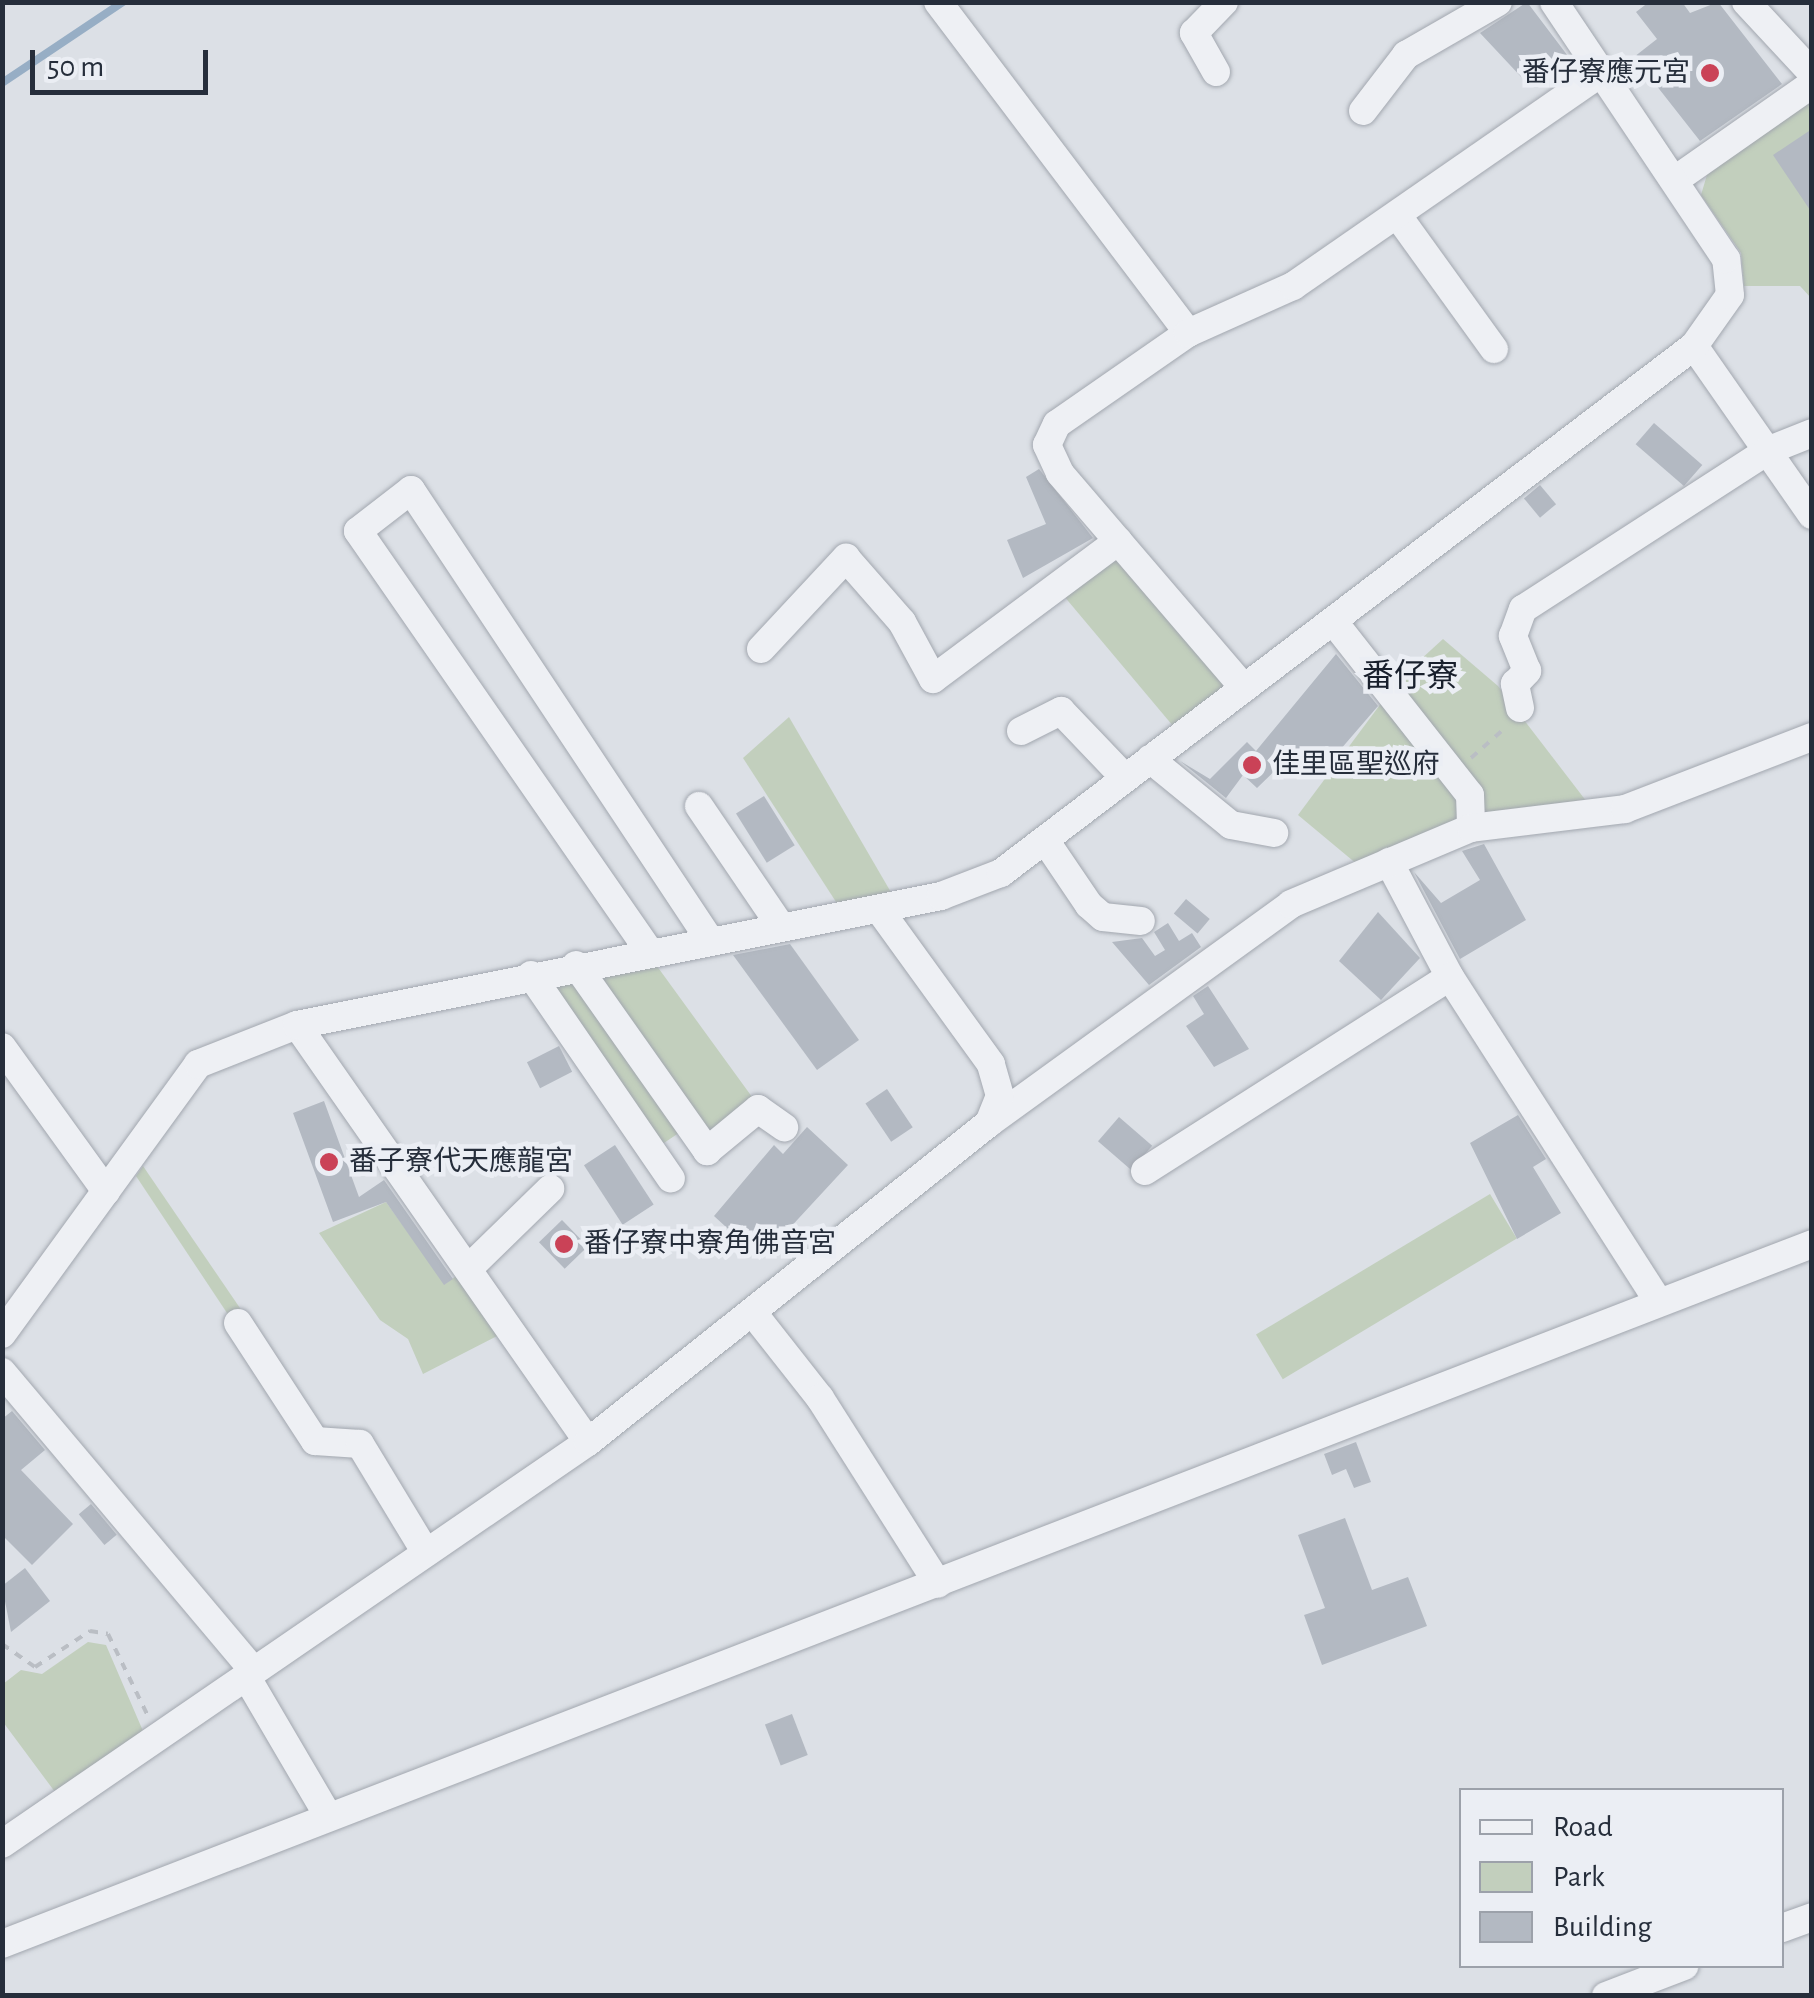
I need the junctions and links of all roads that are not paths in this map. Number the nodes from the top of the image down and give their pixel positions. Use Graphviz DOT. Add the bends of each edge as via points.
graph roads {
  1 [pos="938,2"];
  2 [pos="1224,2"];
  3 [pos="1498,2"];
  4 [pos="1554,2"];
  5 [pos="1746,2"];
  6 [pos="1216,72"];
  7 [pos="1601,73"];
  8 [pos="1812,73"];
  9 [pos="1812,84"];
  10 [pos="1362,111"];
  11 [pos="1675,180"];
  12 [pos="1398,216"];
  13 [pos="1188,333"];
  14 [pos="1694,346"];
  15 [pos="1494,349"];
  16 [pos="1812,433"];
  17 [pos="1767,451"];
  18 [pos="1812,515"];
  19 [pos="1118,541"];
  20 [pos="1333,620"];
  21 [pos="761,649"];
  22 [pos="1244,688"];
  23 [pos="1520,708"];
  24 [pos="1021,732"];
  25 [pos="1812,737"];
  26 [pos="1150,759"];
  27 [pos="1126,778"];
  28 [pos="699,806"];
  29 [pos="1471,828"];
  30 [pos="1274,832"];
  31 [pos="1044,840"];
  32 [pos="1389,862"];
  33 [pos="879,909"];
  34 [pos="1142,921"];
  35 [pos="780,925"];
  36 [pos="709,939"];
  37 [pos="648,951"];
  38 [pos="576,965"];
  39 [pos="532,974"];
  40 [pos="1450,976"];
  41 [pos="298,1024"];
  42 [pos="2,1047"];
  43 [pos="989,1123"];
  44 [pos="784,1126"];
  45 [pos="1145,1171"];
  46 [pos="671,1179"];
  47 [pos="550,1188"];
  48 [pos="106,1191"];
  49 [pos="1812,1244"];
  50 [pos="468,1270"];
  51 [pos="1659,1302"];
  52 [pos="753,1313"];
  53 [pos="238,1323"];
  54 [pos="2,1334"];
  55 [pos="2,1372"];
  56 [pos="588,1442"];
  57 [pos="426,1553"];
  58 [pos="938,1584"];
  59 [pos="250,1674"];
  60 [pos="328,1814"];
  61 [pos="2,1844"];
  62 [pos="1812,1917"];
  63 [pos="1784,1927"];
  64 [pos="2,1944"];
  65 [pos="1679,1968"];
  66 [pos="1606,1996"];
  1 -- 13 [label="street"];
  2 -- 6 [label="street" via="1194,33"];
  3 -- 10 [label="street" via="1406,55"];
  4 -- 7 [label="street"];
  5 -- 8 [label="street"];
  7 -- 11 [label="street"];
  7 -- 12 [label="street"];
  9 -- 11 [label="street"];
  11 -- 14 [label="street" via="1726,258 1730,294"];
  12 -- 13 [label="street" via="1293,286"];
  12 -- 15 [label="street"];
  13 -- 19 [label="street" via="1093,392 1047,445"];
  14 -- 17 [label="street"];
  14 -- 20 [label="street"];
  16 -- 17 [label="street"];
  17 -- 18 [label="street"];
  17 -- 23 [label="street" via="1523,608 1513,636 1527,671 1515,684"];
  19 -- 21 [label="street" via="932,679 902,622 846,558"];
  19 -- 22 [label="street"];
  20 -- 22 [label="street"];
  20 -- 29 [label="street" via="1470,795"];
  22 -- 26 [label="street"];
  24 -- 27 [label="street" via="1061,712"];
  25 -- 29 [label="street" via="1625,809"];
  26 -- 27 [label="street"];
  26 -- 30 [label="street" via="1231,826"];
  27 -- 31 [label="street"];
  28 -- 35 [label="street"];
  29 -- 32 [label="street"];
  31 -- 33 [label="street" via="1001,873"];
  31 -- 34 [label="street" via="1089,905"];
  32 -- 40 [label="street"];
  32 -- 43 [label="street" via="1291,904"];
  33 -- 35 [label="street"];
  33 -- 43 [label="street" via="992,1064 1000,1096"];
  35 -- 36 [label="street"];
  36 -- 37 [label="street"];
  36 -- 37 [label="street" via="411,490 358,531"];
  37 -- 38 [label="street"];
  38 -- 39 [label="street"];
  38 -- 44 [label="street" via="707,1150 758,1110"];
  39 -- 41 [label="street"];
  39 -- 46 [label="street"];
  40 -- 45 [label="street"];
  40 -- 51 [label="street"];
  41 -- 48 [label="street" via="198,1064"];
  41 -- 50 [label="street"];
  42 -- 48 [label="street"];
  43 -- 52 [label="street"];
  47 -- 50 [label="street"];
  48 -- 54 [label="street"];
  49 -- 51 [label="street"];
  50 -- 56 [label="street"];
  51 -- 58 [label="street"];
  52 -- 56 [label="street"];
  52 -- 58 [label="street" via="820,1398"];
  53 -- 57 [label="street" via="315,1441 360,1444"];
  55 -- 59 [label="street"];
  56 -- 57 [label="street"];
  57 -- 59 [label="street"];
  58 -- 60 [label="street"];
  59 -- 60 [label="street"];
  59 -- 61 [label="street"];
  60 -- 64 [label="street"];
  62 -- 63 [label="street"];
  65 -- 66 [label="street"];
}
